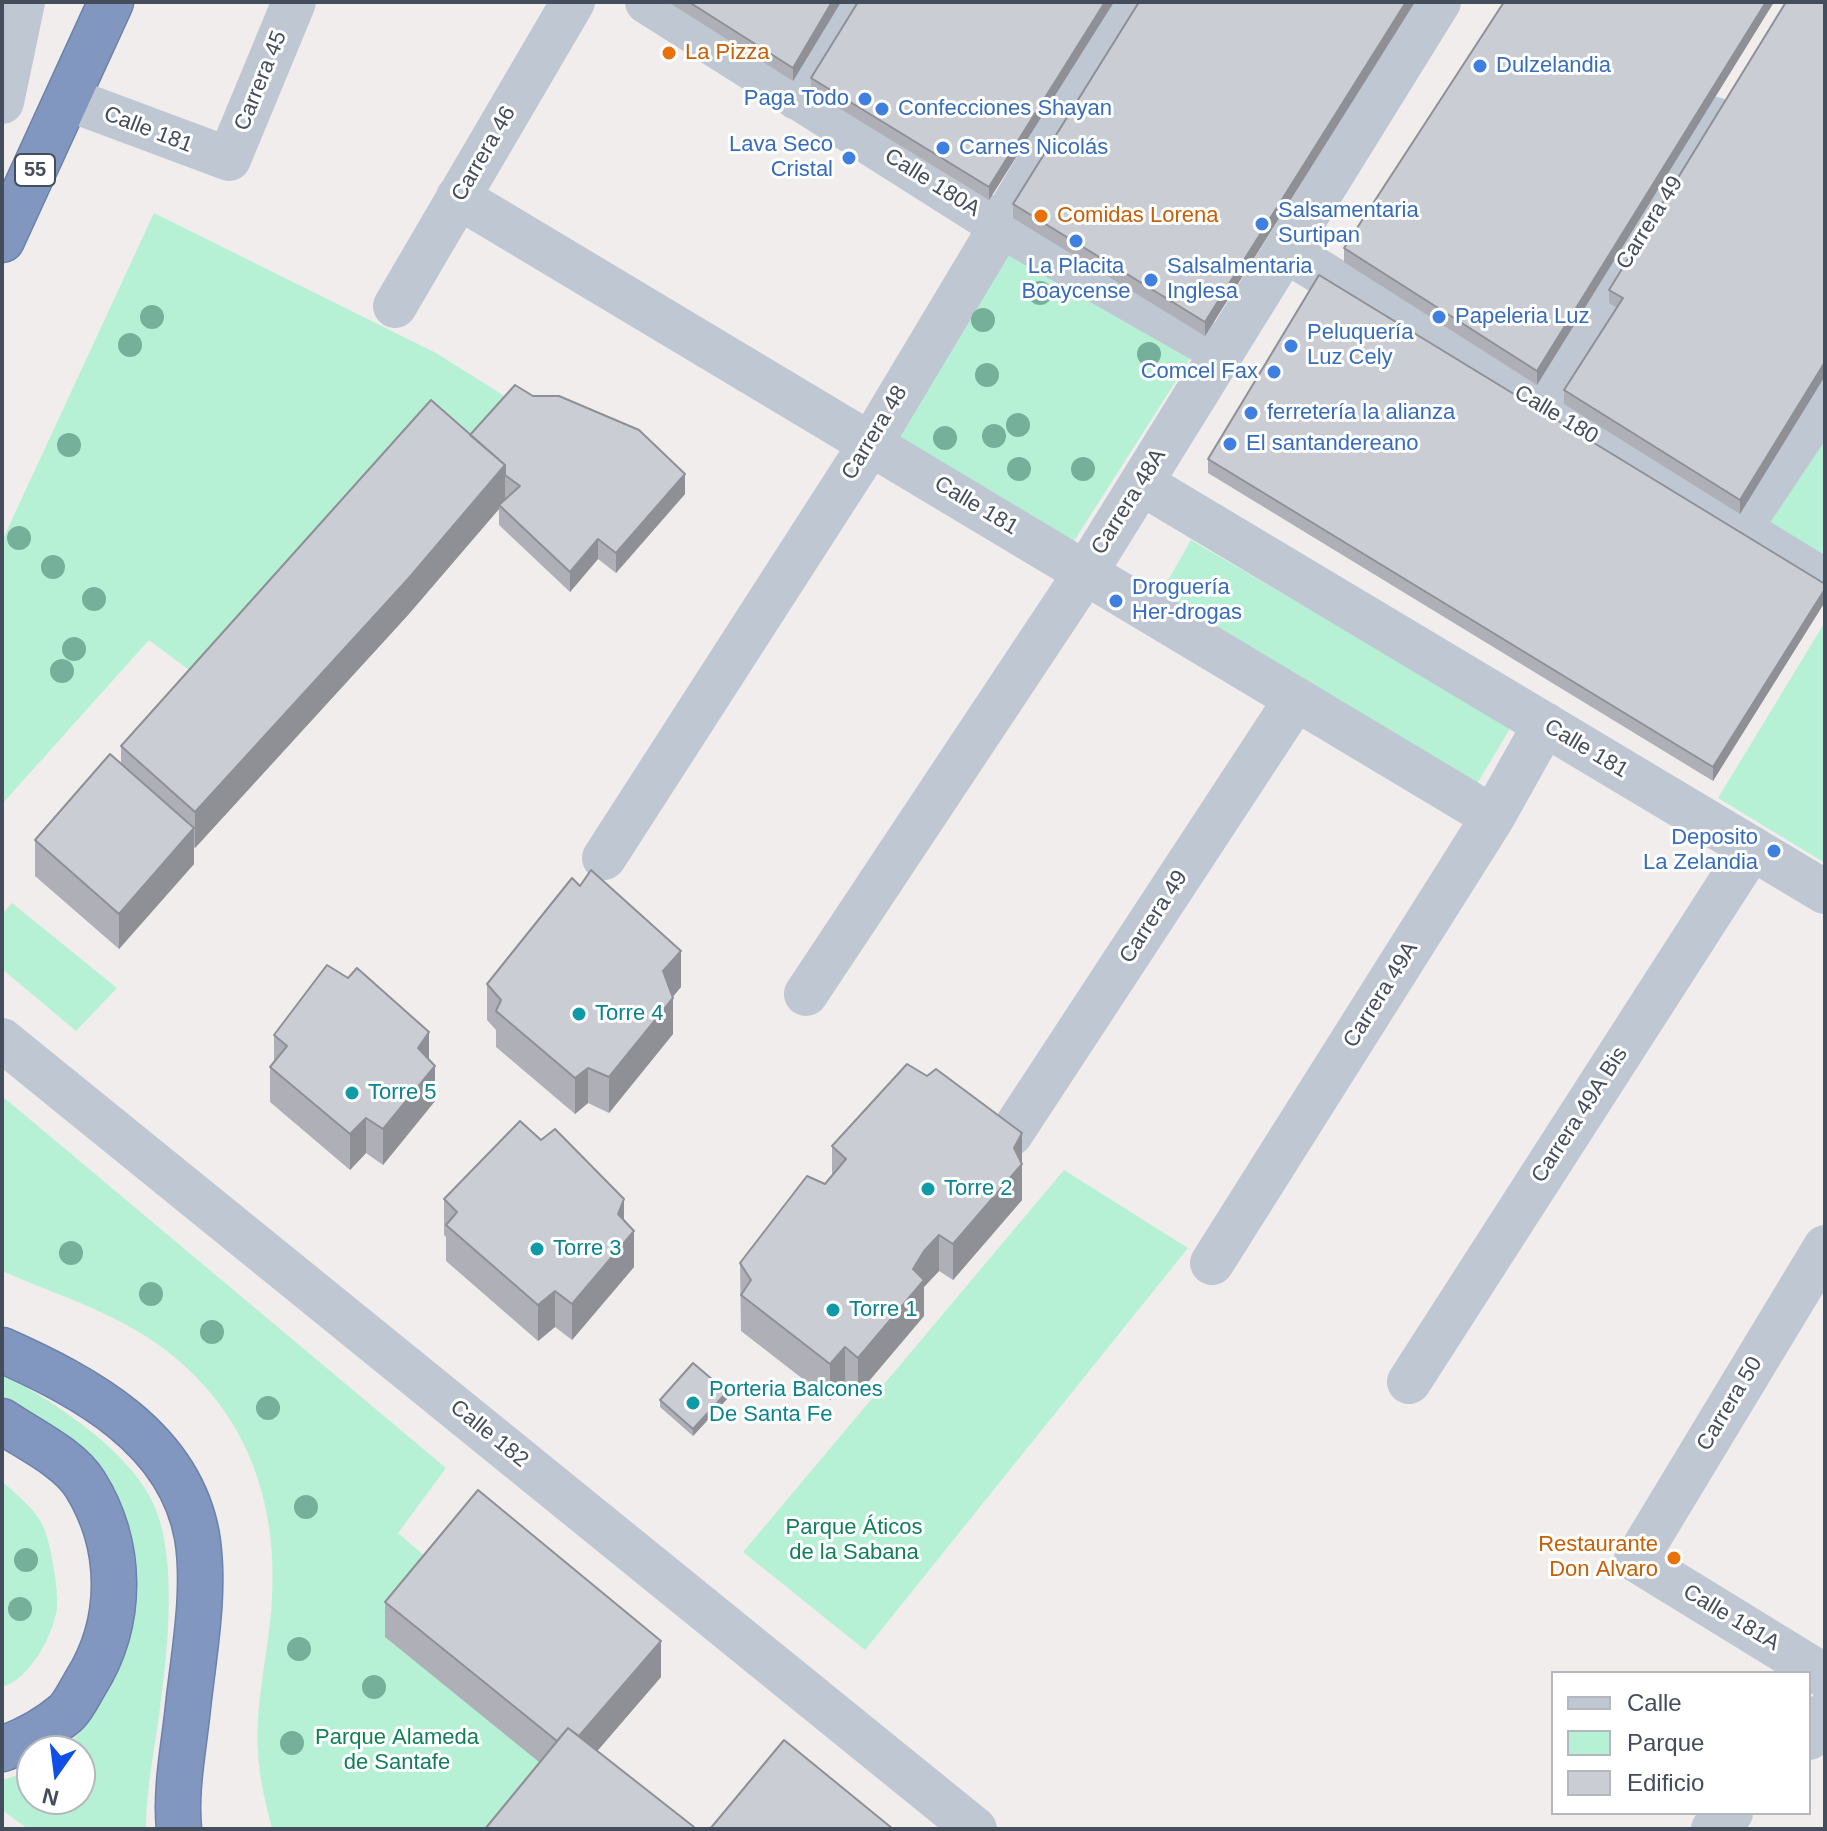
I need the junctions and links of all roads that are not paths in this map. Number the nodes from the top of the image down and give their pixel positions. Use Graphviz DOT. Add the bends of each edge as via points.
graph roads {
  1 [pos="23,2"];
  2 [pos="111,2"];
  3 [pos="294,2"];
  4 [pos="573,2"];
  5 [pos="647,2"];
  6 [pos="854,2"];
  7 [pos="1135,2"];
  8 [pos="1439,2"];
  9 [pos="1738,82"];
  10 [pos="4,86"];
  11 [pos="797,98"];
  12 [pos="68,99"];
  13 [pos="229,159"];
  14 [pos="458,197"];
  15 [pos="999,225"];
  16 [pos="2,240"];
  17 [pos="1286,251"];
  18 [pos="395,306"];
  19 [pos="1222,352"];
  20 [pos="1537,403"];
  21 [pos="1821,416"];
  22 [pos="871,443"];
  23 [pos="1141,483"];
  24 [pos="1740,528"];
  25 [pos="1086,572"];
  26 [pos="1825,581"];
  27 [pos="1296,699"];
  28 [pos="1545,724"];
  29 [pos="1493,817"];
  30 [pos="1752,848"];
  31 [pos="604,858"];
  32 [pos="1825,892"];
  33 [pos="806,994"];
  34 [pos="2,1040"];
  35 [pos="1011,1134"];
  36 [pos="1825,1247"];
  37 [pos="1212,1263"];
  38 [pos="2,1350"];
  39 [pos="1409,1382"];
  40 [pos="2,1421"];
  41 [pos="1636,1560"];
  42 [pos="1825,1676"];
  43 [pos="1825,1714"];
  44 [pos="1811,1735"];
  45 [pos="2,1749"];
  46 [pos="1729,1815"];
  47 [pos="179,1829"];
  48 [pos="975,1829"];
  49 [pos="1713,1829"];
  1 -- 10 [label="street"];
  2 -- 12 [label="highway, 55"];
  3 -- 13 [label="street, Carrera 45"];
  4 -- 14 [label="street, Carrera 46"];
  5 -- 11 [label="street, Calle 180A"];
  6 -- 11 [label="street"];
  7 -- 15 [label="street, Carrera 48"];
  8 -- 17 [label="street, Carrera 48A"];
  9 -- 20 [label="street, Carrera 49"];
  11 -- 15 [label="street, Calle 180A"];
  12 -- 13 [label="street, Calle 181"];
  12 -- 16 [label="highway, 55"];
  14 -- 18 [label="street, Carrera 46"];
  14 -- 22 [label="street, Calle 181"];
  15 -- 19 [label="street, Calle 180A"];
  15 -- 22 [label="street, Carrera 48"];
  17 -- 19 [label="street, Carrera 48A"];
  17 -- 20 [label="street, Calle 180"];
  19 -- 23 [label="street, Carrera 48A"];
  20 -- 24 [label="street, Calle 180"];
  21 -- 24 [label="street"];
  22 -- 25 [label="street, Calle 181"];
  22 -- 31 [label="street, Carrera 48"];
  23 -- 25 [label="street, Carrera 48A"];
  23 -- 28 [label="street, Calle 181"];
  24 -- 26 [label="street, Calle 180"];
  25 -- 27 [label="street, Calle 181"];
  25 -- 33 [label="street, Carrera 48A"];
  27 -- 29 [label="street, Calle 181"];
  27 -- 35 [label="street, Carrera 49"];
  28 -- 29 [label="street, Carrera 49A"];
  28 -- 30 [label="street, Calle 181"];
  29 -- 37 [label="street, Carrera 49A"];
  30 -- 32 [label="street, Calle 181"];
  30 -- 39 [label="street, Carrera 49A Bis"];
  34 -- 48 [label="street, Calle 182"];
  36 -- 41 [label="street, Carrera 50"];
  38 -- 47 [label="highway" via="81,1389 122,1417 159,1453 185,1498 197,1537 198,1596"];
  40 -- 45 [label="highway" via="83,1481 107,1527 115,1575 111,1622 96,1666 67,1712 26,1741"];
  41 -- 42 [label="street, Calle 181A"];
  43 -- 44 [label="street"];
  46 -- 49 [label="street"];
}
